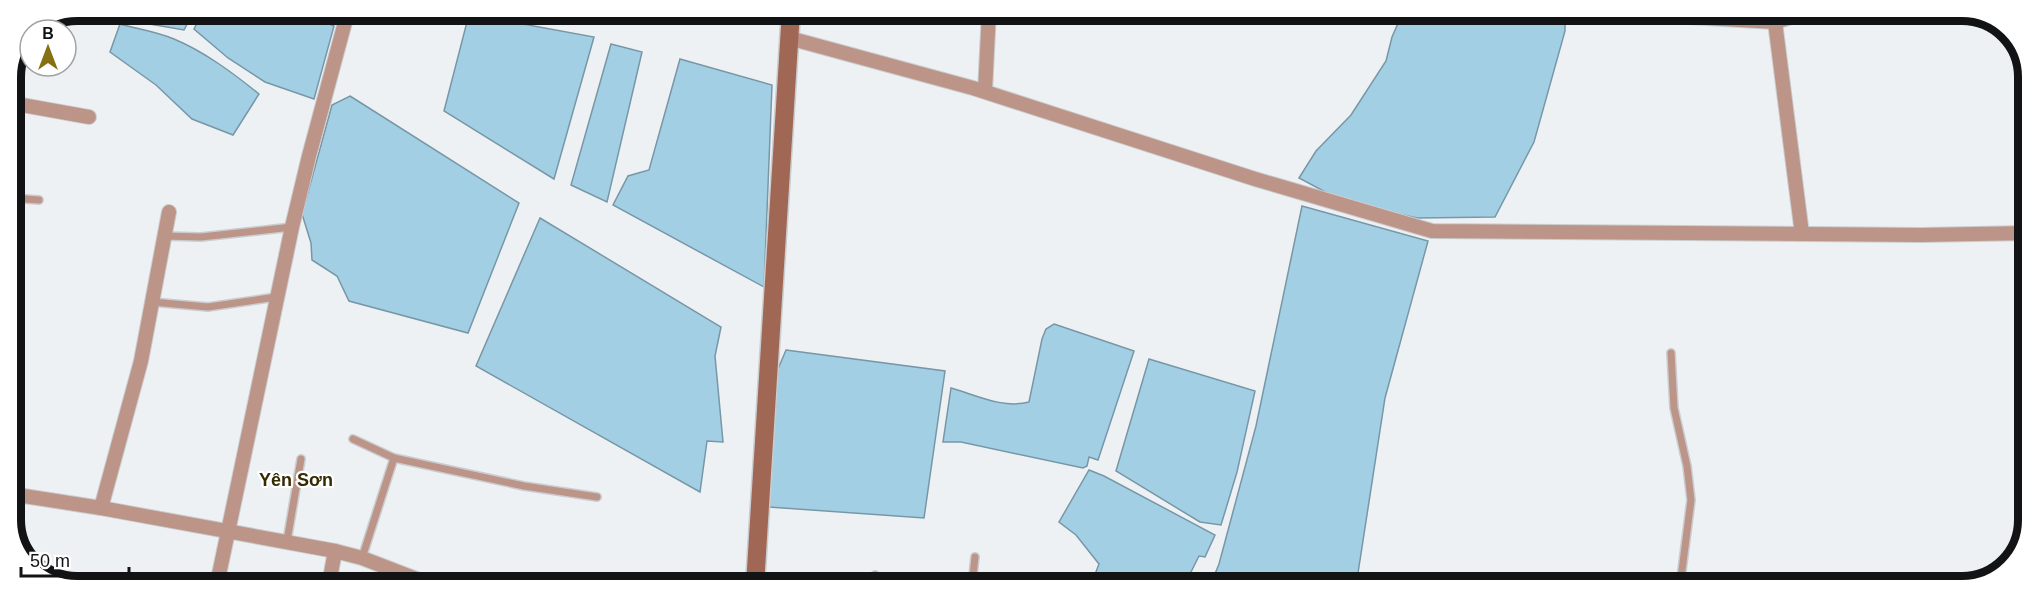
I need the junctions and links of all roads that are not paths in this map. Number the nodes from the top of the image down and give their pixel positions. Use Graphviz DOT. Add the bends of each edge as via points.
graph roads {
  1 [pos="345,21"];
  2 [pos="790,21"];
  3 [pos="989,21"];
  4 [pos="1758,21"];
  5 [pos="1778,21"];
  6 [pos="1775,22"];
  7 [pos="789,38"];
  8 [pos="985,92"];
  9 [pos="21,105"];
  10 [pos="89,117"];
  11 [pos="21,199"];
  12 [pos="39,200"];
  13 [pos="169,212"];
  14 [pos="292,227"];
  15 [pos="2018,233"];
  16 [pos="1802,234"];
  17 [pos="164,236"];
  18 [pos="276,297"];
  19 [pos="152,302"];
  20 [pos="1671,353"];
  21 [pos="353,439"];
  22 [pos="394,458"];
  23 [pos="301,459"];
  24 [pos="21,496"];
  25 [pos="597,497"];
  26 [pos="101,508"];
  27 [pos="229,533"];
  28 [pos="287,541"];
  29 [pos="334,551"];
  30 [pos="975,557"];
  31 [pos="362,558"];
  32 [pos="219,576"];
  33 [pos="330,576"];
  34 [pos="409,576"];
  35 [pos="756,576"];
  36 [pos="973,576"];
  37 [pos="1681,576"];
  1 -- 14 [label="street"];
  2 -- 7 [label="street"];
  3 -- 8 [label="street"];
  4 -- 6 [label="street"];
  5 -- 6 [label="street"];
  6 -- 16 [label="street"];
  7 -- 8 [label="street"];
  7 -- 35 [label="street"];
  8 -- 16 [label="street" via="1432,231"];
  9 -- 10 [label="street"];
  11 -- 12 [label="lane"];
  13 -- 17 [label="street"];
  14 -- 17 [label="lane" via="201,237"];
  14 -- 18 [label="street"];
  15 -- 16 [label="street"];
  17 -- 19 [label="street"];
  18 -- 19 [label="lane" via="208,307"];
  18 -- 27 [label="street"];
  19 -- 26 [label="street" via="141,361"];
  20 -- 37 [label="lane" via="1674,408 1691,500"];
  21 -- 22 [label="lane"];
  22 -- 25 [label="lane"];
  22 -- 31 [label="lane"];
  23 -- 28 [label="lane"];
  24 -- 26 [label="street"];
  26 -- 27 [label="street"];
  27 -- 28 [label="street"];
  27 -- 32 [label="street"];
  28 -- 29 [label="street"];
  29 -- 31 [label="street"];
  29 -- 33 [label="street"];
  30 -- 36 [label="lane"];
  31 -- 34 [label="street"];
}
